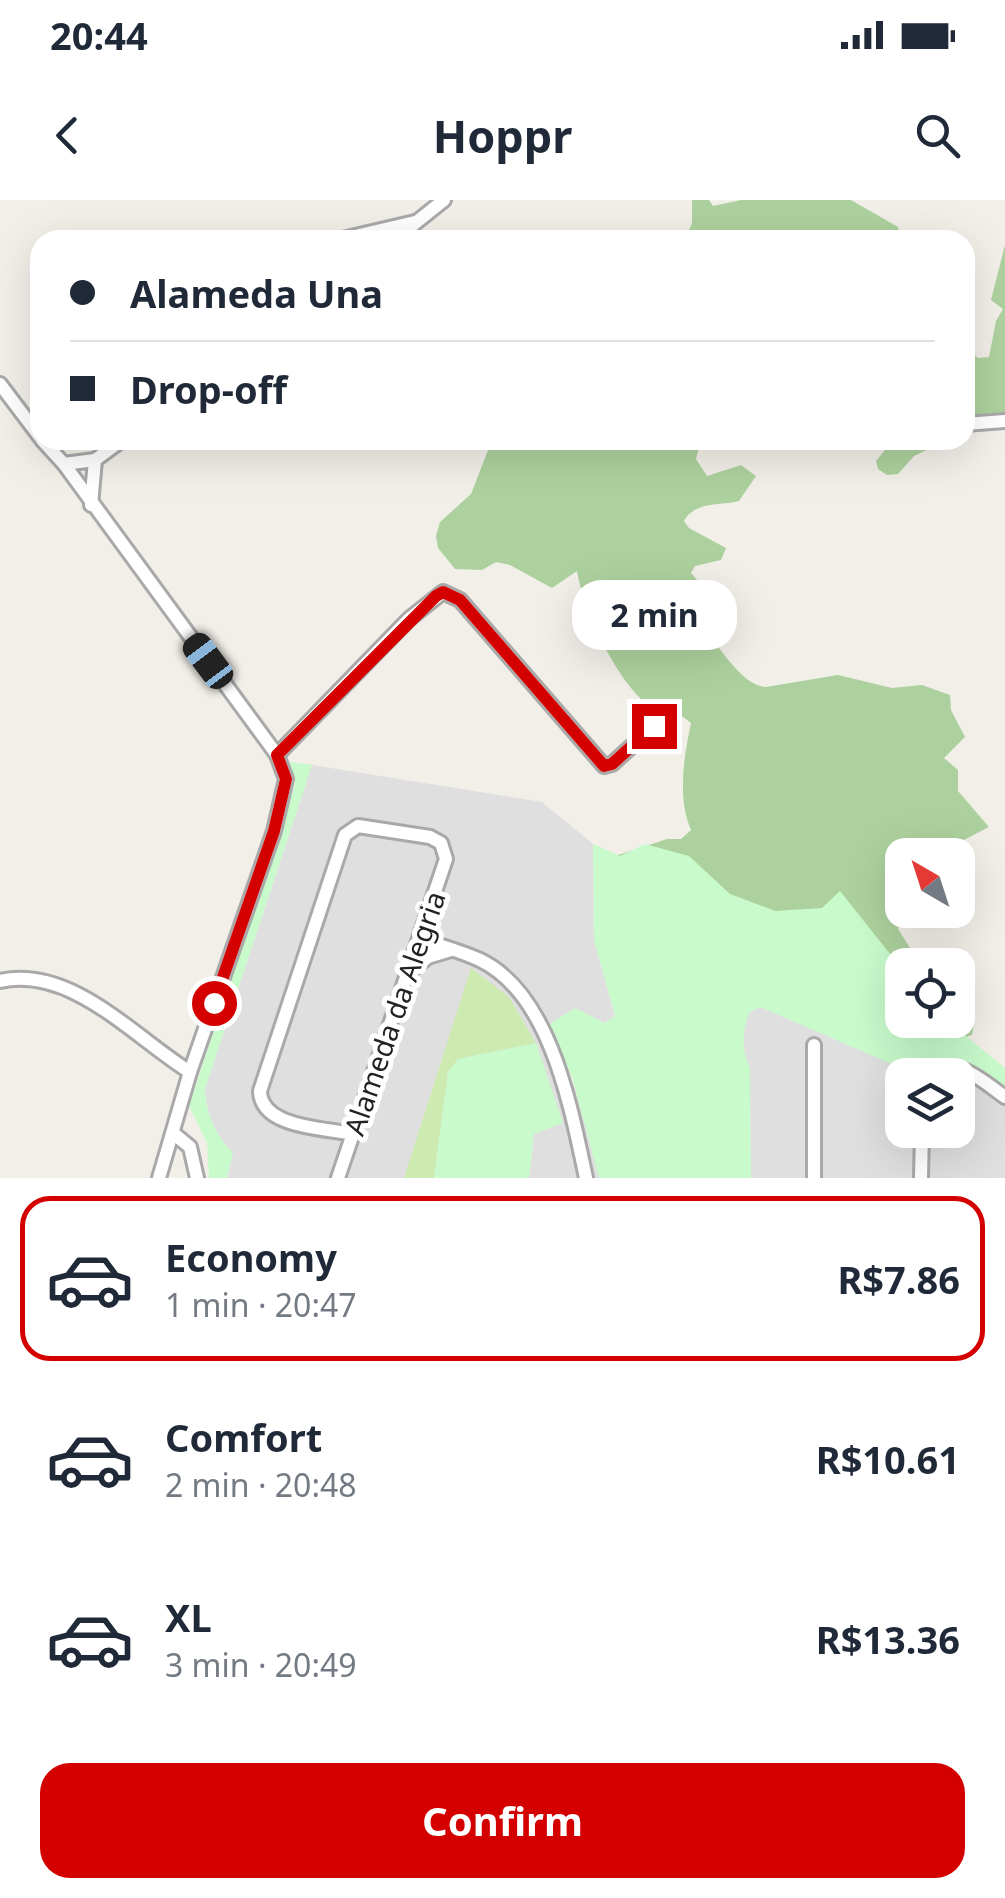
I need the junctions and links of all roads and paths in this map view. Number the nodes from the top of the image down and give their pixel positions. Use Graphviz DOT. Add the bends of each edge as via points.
graph roads {
  1 [pos="444,200"];
  2 [pos="415,222"];
  3 [pos="382,230"];
  4 [pos="406,230"];
  5 [pos="0,384"];
  6 [pos="1005,421"];
  7 [pos="975,423"];
  8 [pos="30,424"];
  9 [pos="51,450"];
  10 [pos="108,450"];
  11 [pos="95,460"];
  12 [pos="64,464"];
  13 [pos="91,504"];
  14 [pos="654,726"];
  15 [pos="277,755"];
  16 [pos="420,938"];
  17 [pos="451,950"];
  18 [pos="409,972"];
  19 [pos="0,982"];
  20 [pos="814,1045"];
  21 [pos="190,1072"];
  22 [pos="975,1076"];
  23 [pos="1005,1096"];
  24 [pos="173,1133"];
  25 [pos="354,1134"];
  26 [pos="921,1148"];
  27 [pos="159,1178"];
  28 [pos="197,1178"];
  29 [pos="338,1178"];
  30 [pos="586,1178"];
  31 [pos="814,1178"];
  32 [pos="920,1178"];
  1 -- 2 [label="street"];
  2 -- 3 [label="street"];
  2 -- 4 [label="street"];
  5 -- 8 [label="street"];
  6 -- 7 [label="street"];
  9 -- 12 [label="street"];
  10 -- 11 [label="street"];
  11 -- 12 [label="street"];
  11 -- 13 [label="street"];
  12 -- 13 [label="street"];
  13 -- 15 [label="street"];
  14 -- 15 [label="street" via="604,766 460,600 443,592"];
  15 -- 21 [label="street" via="286,779 274,831"];
  16 -- 17 [label="street"];
  16 -- 18 [label="street, Alameda da Alegria"];
  16 -- 25 [label="street, Alameda da Alegria" via="444,848 430,837 358,826 344,836 260,1091 272,1117"];
  17 -- 18 [label="street"];
  17 -- 30 [label="street" via="506,978 545,1035"];
  18 -- 25 [label="street, Alameda da Alegria"];
  19 -- 21 [label="street" via="46,982 80,996"];
  20 -- 31 [label="street"];
  21 -- 24 [label="street"];
  22 -- 23 [label="street"];
  24 -- 27 [label="street"];
  24 -- 28 [label="street" via="190,1146"];
  25 -- 29 [label="street, Alameda da Alegria"];
  26 -- 32 [label="street"];
}
